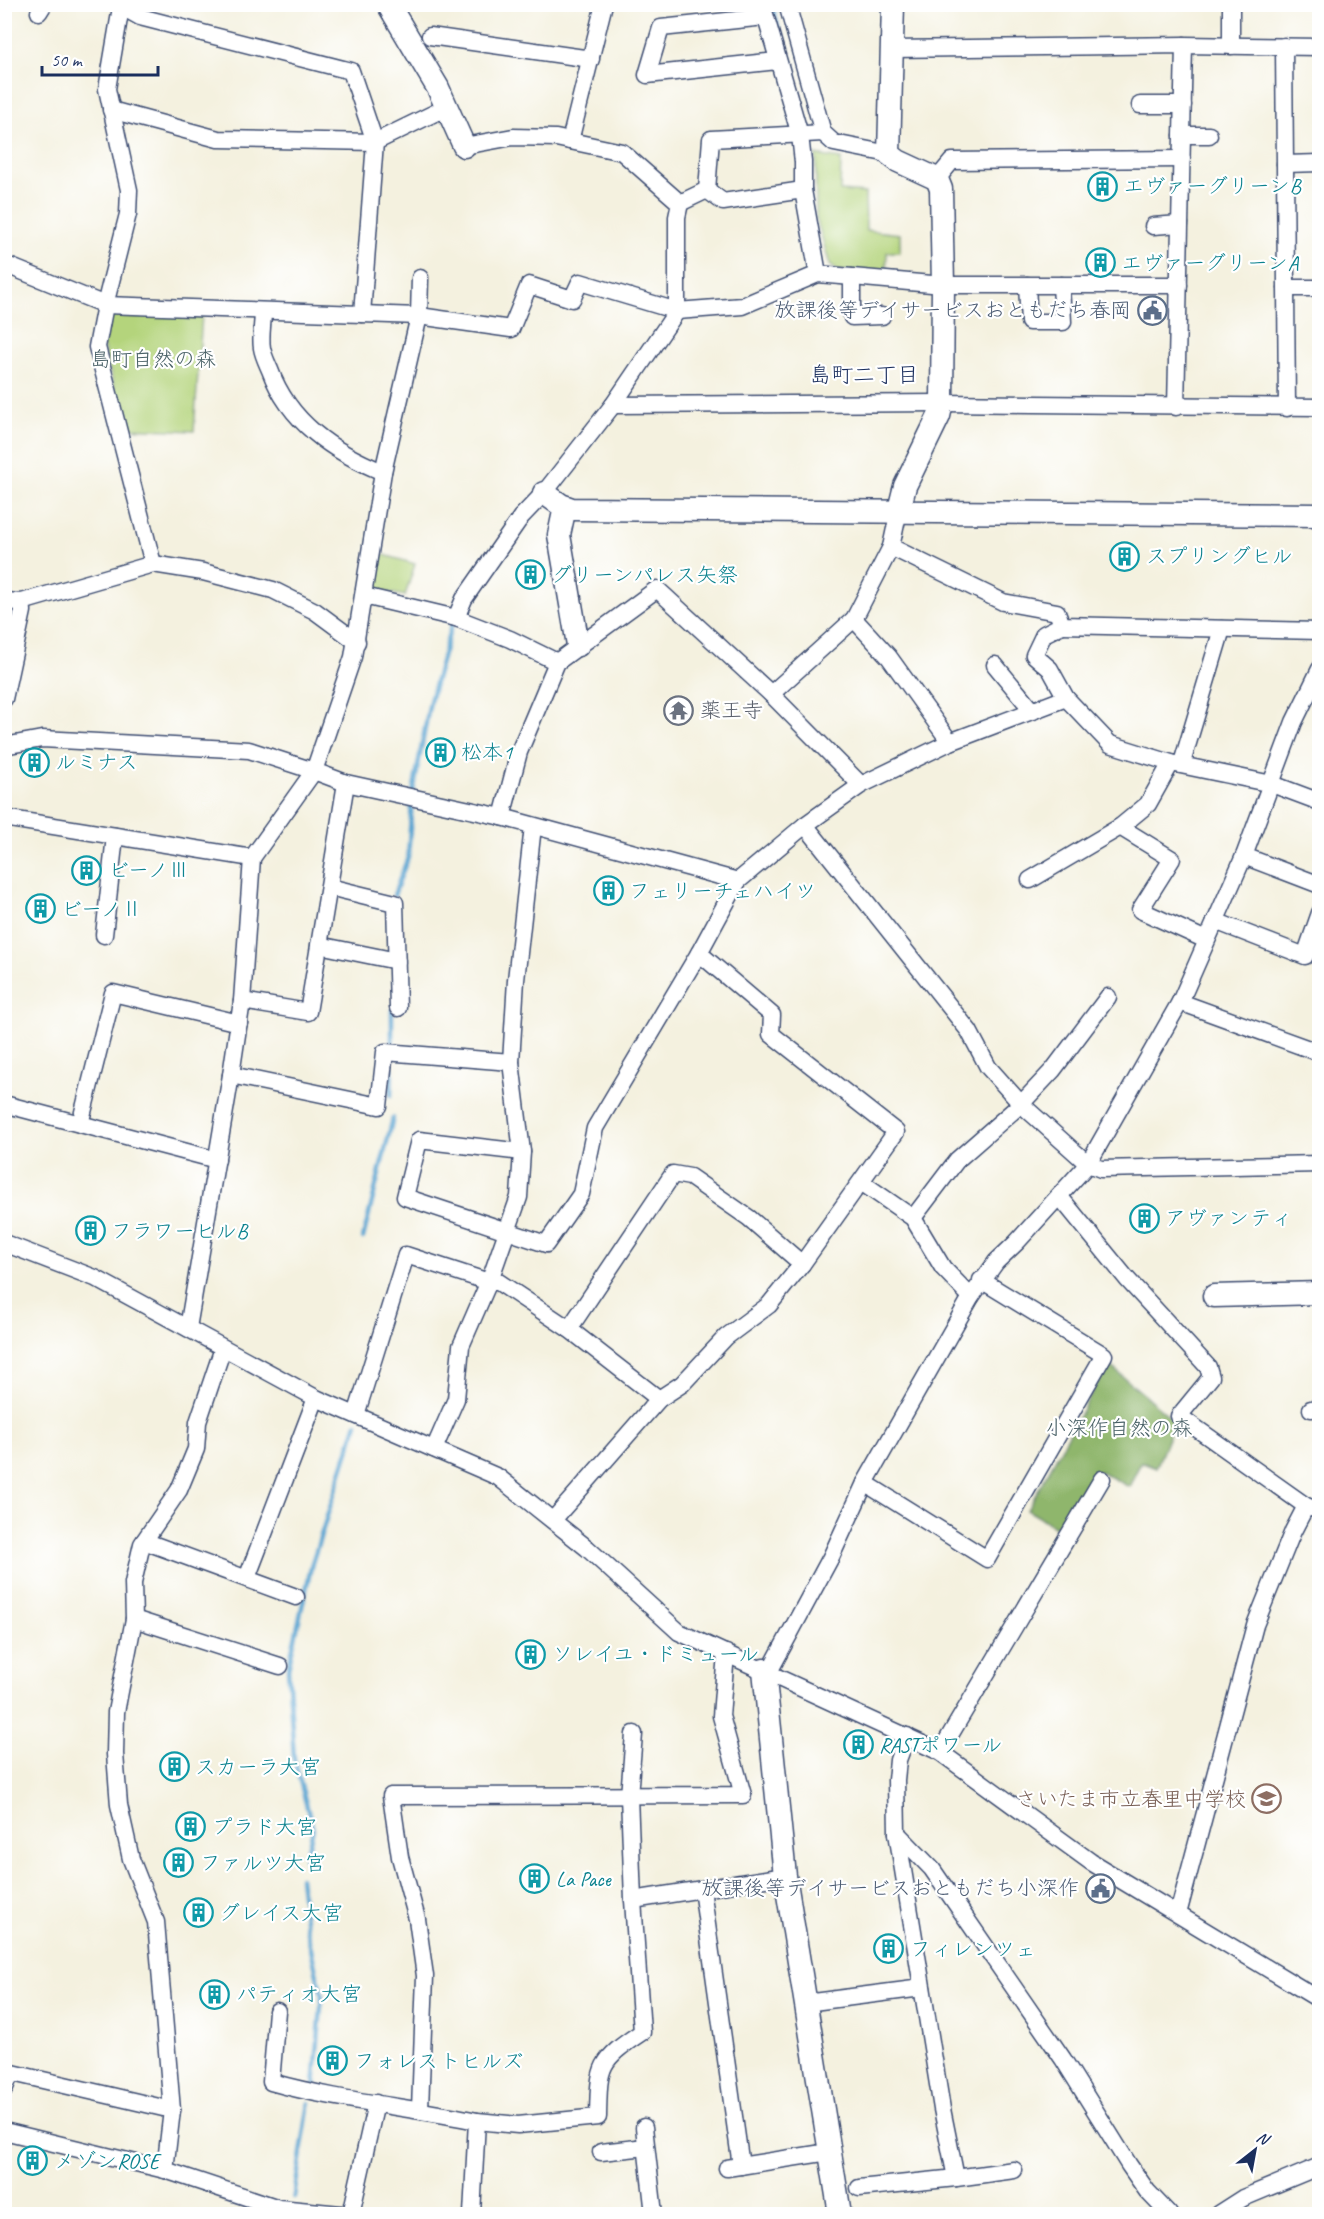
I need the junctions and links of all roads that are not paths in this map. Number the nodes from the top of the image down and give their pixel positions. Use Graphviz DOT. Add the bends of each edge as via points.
graph roads {
  1 [pos="388,4"];
  2 [pos="604,4"];
  3 [pos="786,4"];
  4 [pos="893,4"];
  5 [pos="1231,4"];
  6 [pos="119,6"];
  7 [pos="764,11"];
  8 [pos="430,36"];
  9 [pos="1184,45"];
  10 [pos="1232,46"];
  11 [pos="1284,46"];
  12 [pos="1320,46"];
  13 [pos="892,49"];
  14 [pos="591,58"];
  15 [pos="777,61"];
  16 [pos="1140,105"];
  17 [pos="1183,105"];
  18 [pos="447,107"];
  19 [pos="111,110"];
  20 [pos="823,133"];
  21 [pos="800,135"];
  22 [pos="1182,135"];
  23 [pos="1209,135"];
  24 [pos="570,141"];
  25 [pos="375,142"];
  26 [pos="464,146"];
  27 [pos="889,154"];
  28 [pos="1182,159"];
  29 [pos="1320,163"];
  30 [pos="1285,164"];
  31 [pos="937,179"];
  32 [pos="707,190"];
  33 [pos="803,190"];
  34 [pos="680,203"];
  35 [pos="1180,224"];
  36 [pos="1153,226"];
  37 [pos="4,264"];
  38 [pos="818,274"];
  39 [pos="420,278"];
  40 [pos="852,278"];
  41 [pos="944,285"];
  42 [pos="1027,285"];
  43 [pos="1061,285"];
  44 [pos="1179,285"];
  45 [pos="1286,288"];
  46 [pos="1320,288"];
  47 [pos="105,305"];
  48 [pos="263,311"];
  49 [pos="677,311"];
  50 [pos="362,314"];
  51 [pos="419,316"];
  52 [pos="882,316"];
  53 [pos="942,404"];
  54 [pos="612,405"];
  55 [pos="1176,407"];
  56 [pos="1320,407"];
  57 [pos="1287,408"];
  58 [pos="383,472"];
  59 [pos="544,493"];
  60 [pos="565,507"];
  61 [pos="900,510"];
  62 [pos="1320,515"];
  63 [pos="891,547"];
  64 [pos="153,564"];
  65 [pos="364,596"];
  66 [pos="4,601"];
  67 [pos="22,602"];
  68 [pos="456,618"];
  69 [pos="854,619"];
  70 [pos="1062,625"];
  71 [pos="1222,629"];
  72 [pos="1320,631"];
  73 [pos="357,642"];
  74 [pos="578,645"];
  75 [pos="557,662"];
  76 [pos="995,665"];
  77 [pos="1320,669"];
  78 [pos="771,694"];
  79 [pos="1066,698"];
  80 [pos="4,699"];
  81 [pos="1033,711"];
  82 [pos="950,742"];
  83 [pos="4,746"];
  84 [pos="1176,763"];
  85 [pos="314,771"];
  86 [pos="346,783"];
  87 [pos="1272,784"];
  88 [pos="861,785"];
  89 [pos="1320,802"];
  90 [pos="502,817"];
  91 [pos="4,818"];
  92 [pos="805,825"];
  93 [pos="533,826"];
  94 [pos="1120,827"];
  95 [pos="115,836"];
  96 [pos="1244,856"];
  97 [pos="252,858"];
  98 [pos="1030,880"];
  99 [pos="738,881"];
  100 [pos="1320,885"];
  101 [pos="329,888"];
  102 [pos="1320,914"];
  103 [pos="1215,921"];
  104 [pos="104,935"];
  105 [pos="1206,940"];
  106 [pos="319,945"];
  107 [pos="699,953"];
  108 [pos="397,961"];
  109 [pos="1108,997"];
  110 [pos="242,1001"];
  111 [pos="1180,1002"];
  112 [pos="398,1008"];
  113 [pos="239,1023"];
  114 [pos="1320,1053"];
  115 [pos="511,1062"];
  116 [pos="231,1076"];
  117 [pos="4,1104"];
  118 [pos="1021,1104"];
  119 [pos="80,1124"];
  120 [pos="522,1152"];
  121 [pos="217,1161"];
  122 [pos="1088,1164"];
  123 [pos="1320,1164"];
  124 [pos="861,1182"];
  125 [pos="1060,1197"];
  126 [pos="914,1218"];
  127 [pos="507,1231"];
  128 [pos="4,1244"];
  129 [pos="802,1264"];
  130 [pos="490,1280"];
  131 [pos="981,1280"];
  132 [pos="1320,1293"];
  133 [pos="1214,1296"];
  134 [pos="970,1297"];
  135 [pos="188,1328"];
  136 [pos="569,1329"];
  137 [pos="223,1348"];
  138 [pos="316,1398"];
  139 [pos="658,1399"];
  140 [pos="356,1415"];
  141 [pos="434,1449"];
  142 [pos="1102,1479"];
  143 [pos="865,1483"];
  144 [pos="1313,1508"];
  145 [pos="553,1520"];
  146 [pos="144,1541"];
  147 [pos="247,1578"];
  148 [pos="296,1597"];
  149 [pos="134,1619"];
  150 [pos="726,1653"];
  151 [pos="280,1666"];
  152 [pos="767,1671"];
  153 [pos="634,1734"];
  154 [pos="907,1736"];
  155 [pos="940,1752"];
  156 [pos="629,1796"];
  157 [pos="897,1833"];
  158 [pos="785,1876"];
  159 [pos="702,1889"];
  160 [pos="633,1900"];
  161 [pos="1178,1914"];
  162 [pos="922,1988"];
  163 [pos="1320,2000"];
  164 [pos="805,2003"];
  165 [pos="277,2011"];
  166 [pos="8,2072"];
  167 [pos="4,2090"];
  168 [pos="376,2103"];
  169 [pos="420,2109"];
  170 [pos="172,2110"];
  171 [pos="477,2121"];
  172 [pos="644,2127"];
  173 [pos="4,2131"];
  174 [pos="646,2147"];
  175 [pos="601,2152"];
  176 [pos="829,2152"];
  177 [pos="1320,2166"];
  178 [pos="165,2170"];
  179 [pos="1014,2170"];
  180 [pos="956,2178"];
  181 [pos="859,2188"];
  182 [pos="278,2211"];
  183 [pos="341,2214"];
  184 [pos="351,2214"];
  185 [pos="472,2214"];
  186 [pos="654,2214"];
  187 [pos="840,2214"];
  188 [pos="1169,2214"];
  189 [pos="1218,2214"];
  1 -- 18 [label="street"];
  2 -- 14 [label="street"];
  3 -- 20 [label="street"];
  4 -- 13 [label="street"];
  5 -- 10 [label="street"];
  6 -- 19 [label="street" via="107,89"];
  6 -- 25 [label="street" via="140,17 351,71"];
  7 -- 15 [label="street"];
  7 -- 15 [label="street" via="661,28 647,75"];
  8 -- 14 [label="street"];
  9 -- 10 [label="street"];
  9 -- 13 [label="street"];
  9 -- 17 [label="street"];
  10 -- 11 [label="street"];
  11 -- 12 [label="street"];
  11 -- 30 [label="street"];
  13 -- 27 [label="street"];
  14 -- 24 [label="street"];
  15 -- 21 [label="street"];
  16 -- 17 [label="street"];
  17 -- 22 [label="street"];
  18 -- 25 [label="street"];
  18 -- 26 [label="street"];
  19 -- 25 [label="street" via="218,139"];
  19 -- 47 [label="street" via="129,190 128,214"];
  20 -- 21 [label="street"];
  20 -- 27 [label="street" via="834,143"];
  21 -- 32 [label="street" via="711,140"];
  21 -- 33 [label="street"];
  22 -- 23 [label="street"];
  22 -- 28 [label="street"];
  24 -- 26 [label="street" via="513,137"];
  24 -- 34 [label="street" via="622,152"];
  25 -- 50 [label="street"];
  27 -- 31 [label="street"];
  28 -- 31 [label="street" via="952,161"];
  28 -- 35 [label="street"];
  29 -- 30 [label="street"];
  30 -- 45 [label="street"];
  31 -- 41 [label="street" via="941,189"];
  32 -- 33 [label="street" via="723,202"];
  32 -- 34 [label="street"];
  33 -- 38 [label="street"];
  34 -- 49 [label="street"];
  35 -- 36 [label="street"];
  35 -- 44 [label="street"];
  37 -- 47 [label="street"];
  38 -- 40 [label="street"];
  38 -- 49 [label="street" via="742,306"];
  39 -- 51 [label="street"];
  40 -- 41 [label="street"];
  40 -- 52 [label="street" via="852,317"];
  41 -- 42 [label="street"];
  41 -- 53 [label="street"];
  42 -- 43 [label="street"];
  42 -- 43 [label="street" via="1029,322 1064,322"];
  43 -- 44 [label="street"];
  44 -- 55 [label="street"];
  45 -- 46 [label="street"];
  45 -- 57 [label="street"];
  47 -- 48 [label="street"];
  47 -- 64 [label="street" via="97,347"];
  48 -- 50 [label="street"];
  48 -- 58 [label="street" via="262,348 276,388 306,426 325,442 352,460"];
  49 -- 51 [label="street" via="580,282 572,299 529,285 511,329"];
  49 -- 54 [label="street"];
  50 -- 51 [label="street"];
  51 -- 58 [label="street"];
  53 -- 54 [label="street"];
  53 -- 55 [label="street"];
  53 -- 61 [label="street" via="905,486"];
  54 -- 59 [label="street"];
  55 -- 57 [label="street"];
  56 -- 57 [label="street"];
  58 -- 65 [label="street"];
  59 -- 60 [label="street"];
  59 -- 68 [label="street" via="521,517 464,599"];
  60 -- 61 [label="street"];
  60 -- 74 [label="street" via="559,535"];
  61 -- 62 [label="street"];
  61 -- 63 [label="street"];
  63 -- 69 [label="street"];
  63 -- 70 [label="street" via="1004,602 1057,612"];
  64 -- 67 [label="street"];
  64 -- 73 [label="street" via="273,590 315,611"];
  65 -- 68 [label="street"];
  65 -- 73 [label="street"];
  66 -- 67 [label="street"];
  67 -- 80 [label="street"];
  68 -- 75 [label="street"];
  69 -- 78 [label="street"];
  69 -- 82 [label="street" via="889,657"];
  70 -- 71 [label="street"];
  70 -- 79 [label="street" via="1044,634 1034,655 1050,669"];
  71 -- 72 [label="street"];
  71 -- 84 [label="street"];
  73 -- 85 [label="street"];
  74 -- 75 [label="street"];
  74 -- 78 [label="street" via="657,589"];
  75 -- 90 [label="street" via="519,752"];
  76 -- 81 [label="street"];
  77 -- 87 [label="street" via="1294,722"];
  78 -- 88 [label="street"];
  79 -- 81 [label="street"];
  79 -- 84 [label="street" via="1110,744"];
  81 -- 82 [label="street"];
  82 -- 88 [label="street"];
  83 -- 85 [label="street" via="42,739 249,750"];
  84 -- 87 [label="street"];
  84 -- 94 [label="street" via="1148,804"];
  85 -- 86 [label="street"];
  85 -- 97 [label="street"];
  86 -- 90 [label="street"];
  86 -- 101 [label="street"];
  87 -- 89 [label="street"];
  87 -- 96 [label="street"];
  88 -- 92 [label="street"];
  90 -- 93 [label="street"];
  91 -- 95 [label="street"];
  92 -- 99 [label="street"];
  92 -- 118 [label="street" via="969,1031 988,1067"];
  93 -- 99 [label="street"];
  93 -- 115 [label="street"];
  94 -- 98 [label="street"];
  94 -- 105 [label="street" via="1172,859 1140,910"];
  95 -- 97 [label="street"];
  95 -- 104 [label="street"];
  96 -- 100 [label="street"];
  96 -- 103 [label="street"];
  97 -- 110 [label="street"];
  99 -- 107 [label="street"];
  101 -- 106 [label="street"];
  101 -- 108 [label="street" via="395,903"];
  102 -- 103 [label="street" via="1305,956"];
  103 -- 105 [label="street"];
  105 -- 111 [label="street"];
  106 -- 108 [label="street"];
  106 -- 110 [label="street" via="308,1012"];
  107 -- 124 [label="street" via="772,1015 771,1034 896,1132"];
  107 -- 127 [label="street" via="595,1128 581,1194 575,1203 546,1244"];
  108 -- 112 [label="street"];
  109 -- 118 [label="street" via="1053,1070"];
  110 -- 113 [label="street"];
  111 -- 114 [label="street"];
  111 -- 122 [label="street"];
  113 -- 116 [label="street"];
  113 -- 119 [label="street" via="113,993"];
  115 -- 116 [label="street" via="385,1053 379,1106"];
  115 -- 120 [label="street"];
  116 -- 121 [label="street"];
  117 -- 119 [label="street"];
  118 -- 122 [label="street"];
  118 -- 126 [label="street" via="957,1160"];
  119 -- 121 [label="street"];
  120 -- 127 [label="street" via="519,1197"];
  120 -- 127 [label="street" via="419,1140 405,1197"];
  121 -- 135 [label="street"];
  122 -- 123 [label="street" via="1101,1169"];
  122 -- 125 [label="street"];
  124 -- 126 [label="street"];
  124 -- 129 [label="street"];
  125 -- 131 [label="street"];
  125 -- 144 [label="street" via="1127,1279 1208,1367 1211,1377 1179,1416"];
  126 -- 134 [label="street" via="943,1268"];
  127 -- 130 [label="street"];
  128 -- 135 [label="street" via="95,1278"];
  129 -- 136 [label="street" via="749,1218 690,1177 673,1174"];
  129 -- 139 [label="street" via="769,1305 726,1337 682,1384"];
  130 -- 136 [label="street"];
  130 -- 140 [label="street" via="406,1255"];
  130 -- 141 [label="street" via="462,1346 456,1399"];
  131 -- 134 [label="street"];
  131 -- 143 [label="street" via="1104,1355 987,1559"];
  132 -- 133 [label="street"];
  134 -- 143 [label="street"];
  135 -- 137 [label="street"];
  136 -- 139 [label="street"];
  137 -- 138 [label="street"];
  137 -- 146 [label="street" via="198,1422 196,1449 179,1490"];
  138 -- 140 [label="street"];
  138 -- 147 [label="street"];
  139 -- 145 [label="street"];
  140 -- 141 [label="street"];
  141 -- 145 [label="street" via="498,1477"];
  142 -- 155 [label="street"];
  143 -- 152 [label="street" via="831,1557"];
  144 -- 161 [label="street" via="1293,1531 1255,1625"];
  145 -- 150 [label="street" via="679,1632"];
  146 -- 147 [label="street"];
  146 -- 149 [label="street" via="133,1583"];
  147 -- 148 [label="street"];
  149 -- 151 [label="street"];
  149 -- 170 [label="street" via="116,1712 119,1805 131,1859 156,1922"];
  150 -- 152 [label="street"];
  150 -- 156 [label="street" via="721,1716 742,1795"];
  152 -- 154 [label="street"];
  152 -- 158 [label="street"];
  153 -- 156 [label="street"];
  154 -- 155 [label="street"];
  154 -- 157 [label="street" via="898,1760"];
  155 -- 161 [label="street" via="1091,1862"];
  156 -- 160 [label="street"];
  156 -- 169 [label="street" via="391,1796 425,1976"];
  157 -- 162 [label="street"];
  157 -- 188 [label="street" via="932,1869 1063,2059 1129,2165"];
  158 -- 159 [label="street"];
  158 -- 164 [label="street"];
  159 -- 160 [label="street"];
  159 -- 176 [label="street" via="734,2167"];
  160 -- 171 [label="street" via="642,2032 618,2048 605,2064 599,2079 598,2117 518,2125"];
  161 -- 163 [label="street"];
  162 -- 164 [label="street"];
  162 -- 180 [label="street"];
  164 -- 176 [label="street"];
  165 -- 168 [label="street" via="271,2082 312,2094"];
  166 -- 167 [label="street"];
  166 -- 170 [label="street"];
  168 -- 169 [label="street"];
  168 -- 184 [label="street"];
  169 -- 171 [label="street"];
  170 -- 178 [label="street"];
  171 -- 185 [label="street"];
  172 -- 174 [label="street"];
  173 -- 178 [label="street"];
  174 -- 175 [label="street"];
  174 -- 186 [label="street"];
  176 -- 187 [label="street"];
  177 -- 189 [label="street" via="1243,2198"];
  178 -- 182 [label="street"];
  179 -- 180 [label="street"];
  180 -- 181 [label="street"];
  182 -- 183 [label="street"];
}
